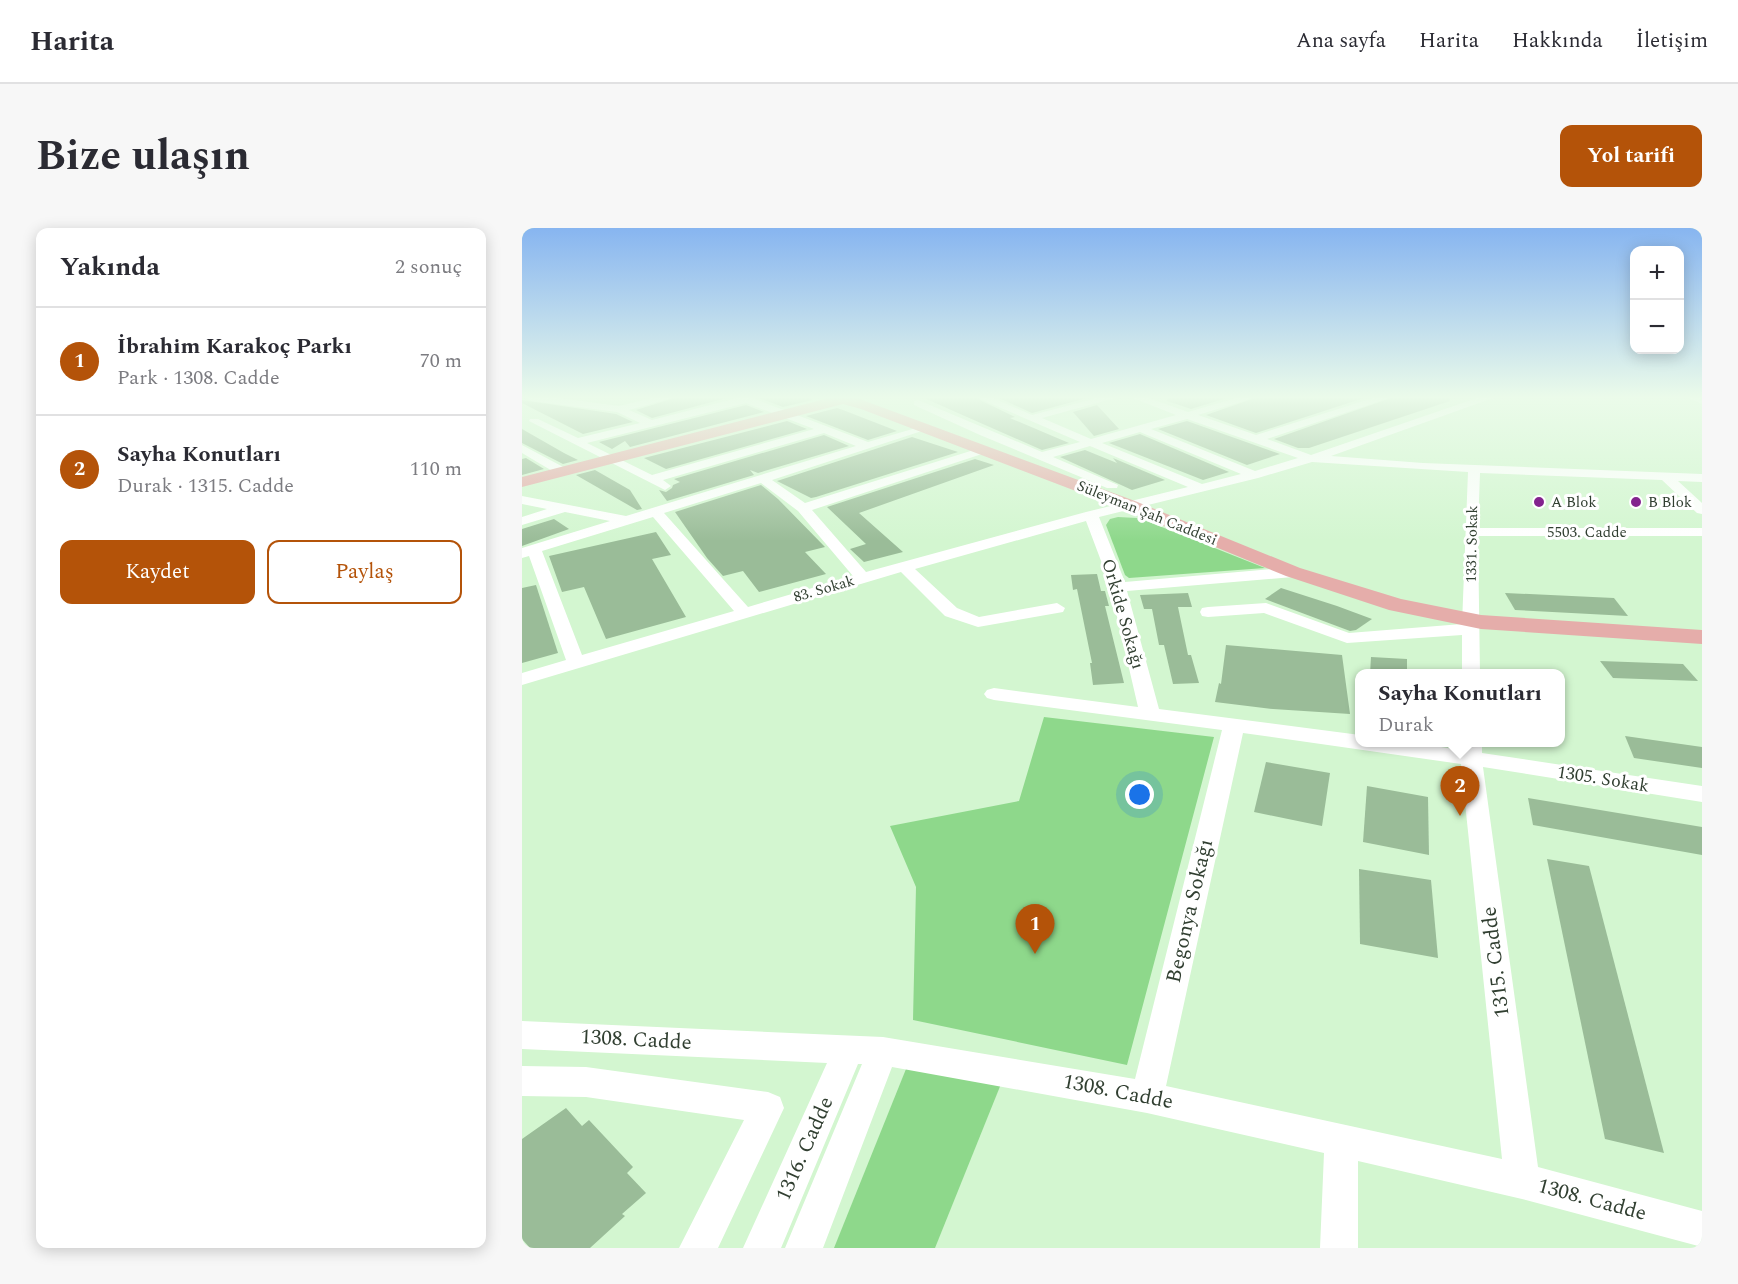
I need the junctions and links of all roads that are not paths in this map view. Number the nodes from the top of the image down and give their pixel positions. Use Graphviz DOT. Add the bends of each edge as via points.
graph roads {
  1 [pos="540,446"];
  2 [pos="585,446"];
  3 [pos="664,446"];
  4 [pos="769,446"];
  5 [pos="867,446"];
  6 [pos="972,446"];
  7 [pos="1016,446"];
  8 [pos="1081,446"];
  9 [pos="1097,446"];
  10 [pos="1183,446"];
  11 [pos="1275,446"];
  12 [pos="1353,446"];
  13 [pos="984,450"];
  14 [pos="1043,456"];
  15 [pos="1310,458"];
  16 [pos="613,459"];
  17 [pos="1474,469"];
  18 [pos="562,472"];
  19 [pos="1254,474"];
  20 [pos="1665,476"];
  21 [pos="762,478"];
  22 [pos="1702,478"];
  23 [pos="652,479"];
  24 [pos="522,482"];
  25 [pos="1112,485"];
  26 [pos="1198,487"];
  27 [pos="522,500"];
  28 [pos="691,500"];
  29 [pos="1129,505"];
  30 [pos="565,508"];
  31 [pos="803,508"];
  32 [pos="1702,510"];
  33 [pos="655,511"];
  34 [pos="1091,515"];
  35 [pos="625,520"];
  36 [pos="522,521"];
  37 [pos="1471,532"];
  38 [pos="1702,532"];
  39 [pos="528,551"];
  40 [pos="904,567"];
  41 [pos="1293,572"];
  42 [pos="863,578"];
  43 [pos="1118,587"];
  44 [pos="1056,608"];
  45 [pos="744,612"];
  46 [pos="1208,612"];
  47 [pos="1471,624"];
  48 [pos="1702,637"];
  49 [pos="1702,648"];
  50 [pos="576,663"];
  51 [pos="1471,669"];
  52 [pos="522,679"];
  53 [pos="994,694"];
  54 [pos="1150,714"];
  55 [pos="1234,726"];
  56 [pos="1355,741"];
  57 [pos="1422,747"];
  58 [pos="1471,751"];
  59 [pos="1702,794"];
  60 [pos="522,1035"];
  61 [pos="849,1049"];
  62 [pos="883,1050"];
  63 [pos="522,1081"];
  64 [pos="1147,1097"];
  65 [pos="1341,1141"];
  66 [pos="1522,1181"];
  67 [pos="1702,1229"];
  68 [pos="698,1248"];
  69 [pos="762,1248"];
  70 [pos="804,1248"];
  71 [pos="1339,1248"];
  1 -- 18 [label="street"];
  2 -- 16 [label="street"];
  3 -- 16 [label="main road"];
  4 -- 23 [label="street"];
  5 -- 21 [label="street"];
  6 -- 13 [label="main road, Süleyman Şah Caddesi"];
  7 -- 14 [label="street"];
  8 -- 14 [label="street"];
  9 -- 26 [label="street"];
  10 -- 19 [label="street"];
  11 -- 15 [label="street"];
  12 -- 15 [label="street, 83. Sokak"];
  13 -- 29 [label="main road, Süleyman Şah Caddesi"];
  13 -- 31 [label="street"];
  14 -- 25 [label="street"];
  15 -- 17 [label="street"];
  15 -- 19 [label="street, 83. Sokak"];
  16 -- 18 [label="main road"];
  16 -- 23 [label="street"];
  17 -- 20 [label="street"];
  17 -- 37 [label="street, 1331. Sokak"];
  18 -- 24 [label="main road"];
  19 -- 26 [label="street, 83. Sokak"];
  20 -- 22 [label="street"];
  20 -- 32 [label="street"];
  21 -- 28 [label="street"];
  21 -- 31 [label="street"];
  23 -- 28 [label="street"];
  26 -- 29 [label="street, 83. Sokak"];
  27 -- 30 [label="street"];
  28 -- 33 [label="street"];
  29 -- 34 [label="street, 83. Sokak"];
  29 -- 41 [label="main road, Süleyman Şah Caddesi"];
  30 -- 35 [label="street"];
  30 -- 36 [label="street"];
  31 -- 42 [label="street"];
  33 -- 35 [label="street"];
  33 -- 45 [label="street"];
  34 -- 40 [label="street, 83. Sokak"];
  34 -- 43 [label="street, Orkide Sokağı"];
  35 -- 39 [label="street"];
  37 -- 38 [label="street, 5503. Cadde"];
  37 -- 47 [label="street, 1331. Sokak"];
  39 -- 50 [label="street"];
  40 -- 42 [label="street, 83. Sokak"];
  40 -- 44 [label="street" via="951,612 978,622"];
  41 -- 43 [label="street"];
  41 -- 47 [label="main road, Süleyman Şah Caddesi" via="1301,580 1388,611"];
  42 -- 45 [label="street, 83. Sokak"];
  43 -- 54 [label="street, Orkide Sokağı"];
  45 -- 50 [label="street, 83. Sokak"];
  46 -- 47 [label="street" via="1266,608 1347,638"];
  47 -- 48 [label="main road, Süleyman Şah Caddesi"];
  47 -- 49 [label="main road, Süleyman Şah Caddesi" via="1579,641"];
  47 -- 51 [label="street"];
  50 -- 52 [label="street, 83. Sokak"];
  53 -- 54 [label="street, 1305. Sokak"];
  54 -- 55 [label="street, 1305. Sokak"];
  55 -- 56 [label="street, 1305. Sokak"];
  55 -- 64 [label="street, Begonya Sokağı"];
  57 -- 58 [label="street, 1305. Sokak"];
  58 -- 59 [label="street, 1305. Sokak"];
  58 -- 66 [label="street, 1315. Cadde"];
  60 -- 61 [label="street, 1308. Cadde"];
  61 -- 62 [label="street, 1308. Cadde"];
  61 -- 69 [label="street, 1316. Cadde"];
  62 -- 64 [label="street, 1308. Cadde"];
  62 -- 70 [label="street, 1316. Cadde"];
  63 -- 68 [label="street" via="586,1082 768,1108"];
  64 -- 65 [label="street, 1308. Cadde"];
  65 -- 66 [label="street, 1308. Cadde"];
  65 -- 71 [label="street"];
  66 -- 67 [label="street, 1308. Cadde"];
}
